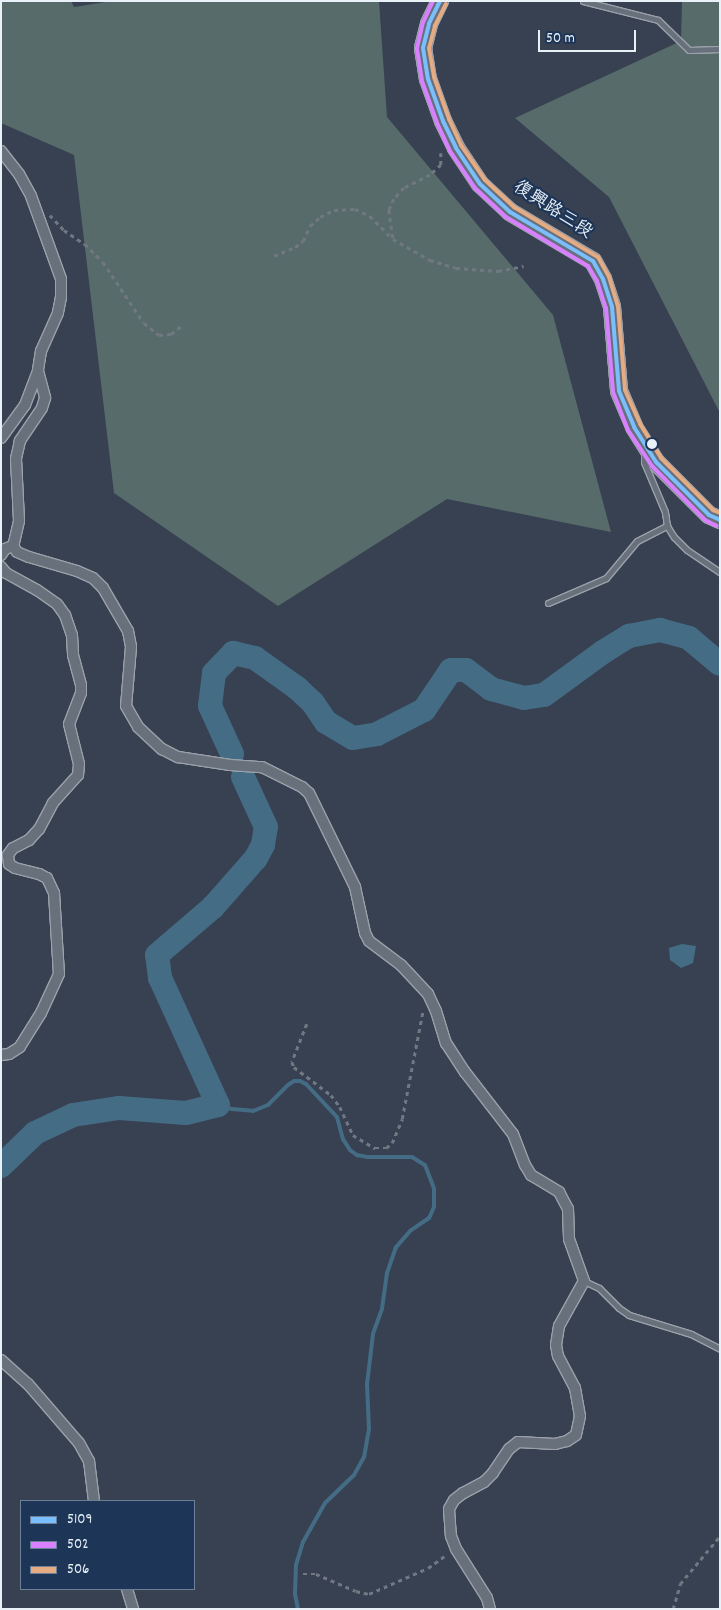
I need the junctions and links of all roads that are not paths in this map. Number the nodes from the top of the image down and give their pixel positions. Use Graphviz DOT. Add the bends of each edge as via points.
graph roads {
  1 [pos="440,1"];
  2 [pos="583,1"];
  3 [pos="720,49"];
  4 [pos="1,151"];
  5 [pos="38,371"];
  6 [pos="1,438"];
  7 [pos="644,446"];
  8 [pos="720,520"];
  9 [pos="668,526"];
  10 [pos="13,546"];
  11 [pos="1,555"];
  12 [pos="1,567"];
  13 [pos="720,572"];
  14 [pos="548,603"];
  15 [pos="1,1055"];
  16 [pos="584,1281"];
  17 [pos="720,1348"];
  18 [pos="1,1360"];
  19 [pos="94,1500"];
  20 [pos="127,1590"];
  21 [pos="133,1609"];
  22 [pos="490,1609"];
  1 -- 7 [label="main road, 復興路三段" via="429,24 423,48 428,79 443,121 480,184 510,212 592,261 603,279 612,307 619,391"];
  2 -- 3 [label="lane" via="658,20 689,50"];
  4 -- 5 [label="street" via="31,196 61,280 62,297 58,313 41,351"];
  5 -- 6 [label="street" via="24,405"];
  5 -- 10 [label="street" via="45,398 20,442 16,459 19,514"];
  7 -- 8 [label="main road, 復興路三段" via="709,515"];
  7 -- 9 [label="lane" via="644,462"];
  9 -- 13 [label="lane" via="687,550"];
  9 -- 14 [label="lane" via="638,541 606,578"];
  10 -- 11 [label="street"];
  10 -- 16 [label="street" via="17,552 29,557 93,578 103,588 128,631 131,647 126,706 138,727 162,749 178,757 262,767 302,787 309,794 355,887 365,933 370,941 401,965 428,994 446,1043 513,1134 525,1166 531,1175 559,1192 564,1199 568,1209 569,1239"];
  12 -- 15 [label="street" via="58,604 65,614 81,685 81,694 68,724 78,759 78,775 53,803 39,829 8,855 9,864 15,868 47,878 54,894 59,974 41,1013 20,1047 10,1054"];
  16 -- 17 [label="lane" via="599,1288 629,1315 691,1334"];
  16 -- 22 [label="street" via="559,1326 556,1345 558,1356 575,1388 580,1416 576,1435 555,1444 518,1442 484,1482 454,1500 449,1509 448,1520 456,1549 487,1598"];
  18 -- 19 [label="street" via="28,1384 80,1443 90,1461"];
  20 -- 21 [label="street"];
}
